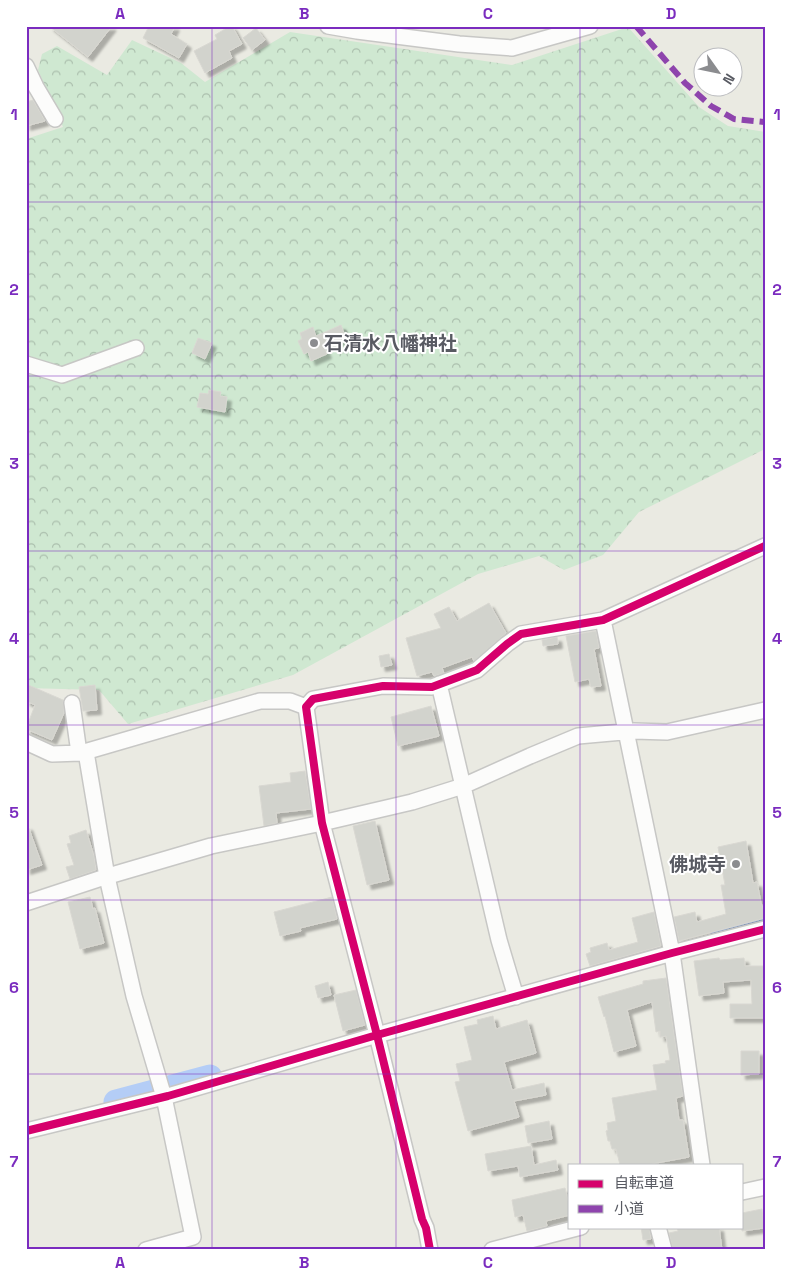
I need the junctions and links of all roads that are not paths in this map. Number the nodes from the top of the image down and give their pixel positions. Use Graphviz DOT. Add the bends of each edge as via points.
graph roads {
  1 [pos="328,26"];
  2 [pos="590,26"];
  3 [pos="26,66"];
  4 [pos="55,119"];
  5 [pos="136,348"];
  6 [pos="26,364"];
  7 [pos="765,546"];
  8 [pos="603,620"];
  9 [pos="439,684"];
  10 [pos="72,703"];
  11 [pos="306,707"];
  12 [pos="765,710"];
  13 [pos="626,733"];
  14 [pos="26,742"];
  15 [pos="83,752"];
  16 [pos="463,786"];
  17 [pos="322,823"];
  18 [pos="107,877"];
  19 [pos="26,903"];
  20 [pos="765,929"];
  21 [pos="672,953"];
  22 [pos="516,996"];
  23 [pos="377,1035"];
  24 [pos="164,1097"];
  25 [pos="26,1131"];
  26 [pos="702,1164"];
  27 [pos="765,1187"];
  28 [pos="744,1192"];
  29 [pos="577,1228"];
  30 [pos="658,1228"];
  31 [pos="146,1250"];
  32 [pos="430,1250"];
  33 [pos="492,1250"];
  34 [pos="664,1250"];
  1 -- 2 [label="street" via="357,32 512,48"];
  3 -- 4 [label="street"];
  5 -- 6 [label="street" via="62,375"];
  7 -- 8 [label="street"];
  8 -- 9 [label="street" via="521,634 477,670"];
  8 -- 13 [label="street"];
  9 -- 11 [label="street" via="432,687 383,686 313,699"];
  9 -- 16 [label="street"];
  10 -- 15 [label="street"];
  11 -- 15 [label="street" via="290,701 260,701"];
  11 -- 17 [label="street"];
  12 -- 13 [label="street" via="667,732"];
  13 -- 16 [label="street" via="578,736"];
  13 -- 21 [label="street"];
  14 -- 15 [label="street" via="52,754"];
  15 -- 18 [label="street"];
  16 -- 17 [label="street" via="412,802"];
  16 -- 22 [label="street" via="500,943"];
  17 -- 18 [label="street" via="211,846"];
  17 -- 23 [label="street"];
  18 -- 19 [label="street"];
  18 -- 24 [label="street" via="134,996"];
  20 -- 21 [label="street"];
  21 -- 22 [label="street"];
  21 -- 26 [label="street"];
  22 -- 23 [label="street"];
  23 -- 24 [label="street"];
  23 -- 32 [label="street"];
  24 -- 25 [label="street"];
  24 -- 31 [label="street" via="193,1237"];
  27 -- 28 [label="street"];
  29 -- 33 [label="street"];
  30 -- 34 [label="street"];
}
